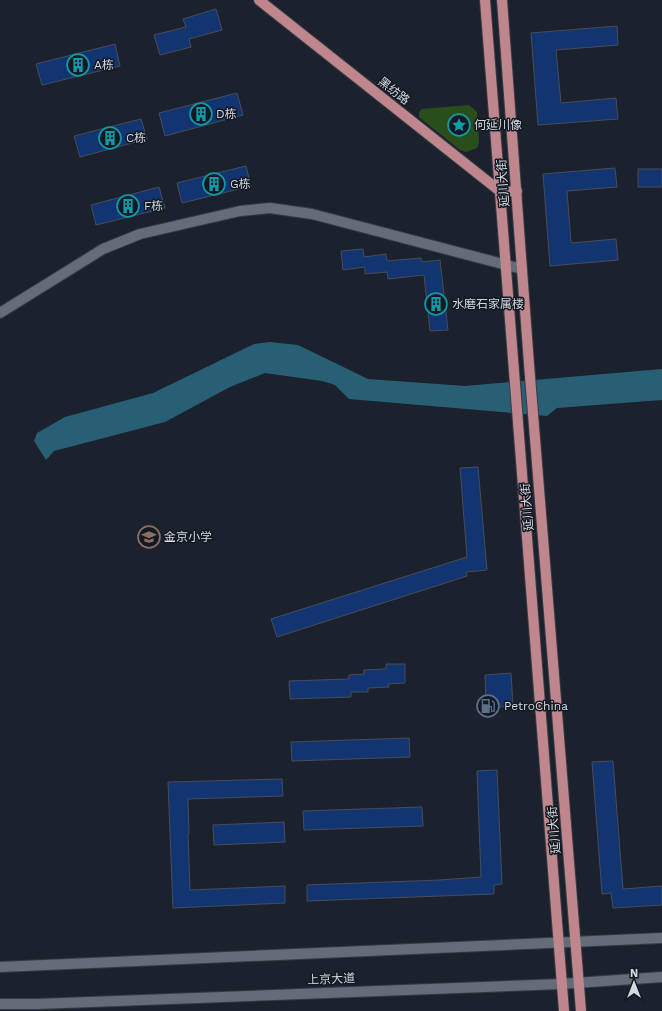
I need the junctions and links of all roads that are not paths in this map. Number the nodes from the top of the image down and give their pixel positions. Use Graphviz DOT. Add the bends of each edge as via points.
graph roads {
  1 [pos="259,0"];
  2 [pos="486,0"];
  3 [pos="502,0"];
  4 [pos="517,191"];
  5 [pos="501,192"];
  6 [pos="506,263"];
  7 [pos="522,269"];
  8 [pos="0,313"];
  9 [pos="662,938"];
  10 [pos="576,943"];
  11 [pos="558,944"];
  12 [pos="0,967"];
  13 [pos="662,977"];
  14 [pos="579,982"];
  15 [pos="561,984"];
  16 [pos="0,1004"];
  17 [pos="564,1011"];
  18 [pos="582,1011"];
  1 -- 5 [label="main road, 黑纺路"];
  2 -- 5 [label="main road, 延川大街"];
  3 -- 4 [label="main road, 延川大街"];
  4 -- 5 [label="main road"];
  4 -- 7 [label="main road, 延川大街"];
  5 -- 6 [label="main road, 延川大街"];
  6 -- 7 [label="main road"];
  6 -- 8 [label="main road" via="312,214 270,208 240,211 140,234 103,249"];
  6 -- 11 [label="main road, 延川大街"];
  7 -- 10 [label="main road, 延川大街"];
  9 -- 10 [label="main road"];
  10 -- 11 [label="main road"];
  10 -- 14 [label="main road, 延川大街"];
  11 -- 12 [label="main road"];
  11 -- 15 [label="main road, 延川大街"];
  13 -- 14 [label="main road, 上京大道"];
  14 -- 15 [label="main road, 上京大道"];
  14 -- 18 [label="main road, 延川大街"];
  15 -- 16 [label="main road, 上京大道"];
  15 -- 17 [label="main road, 延川大街"];
}
